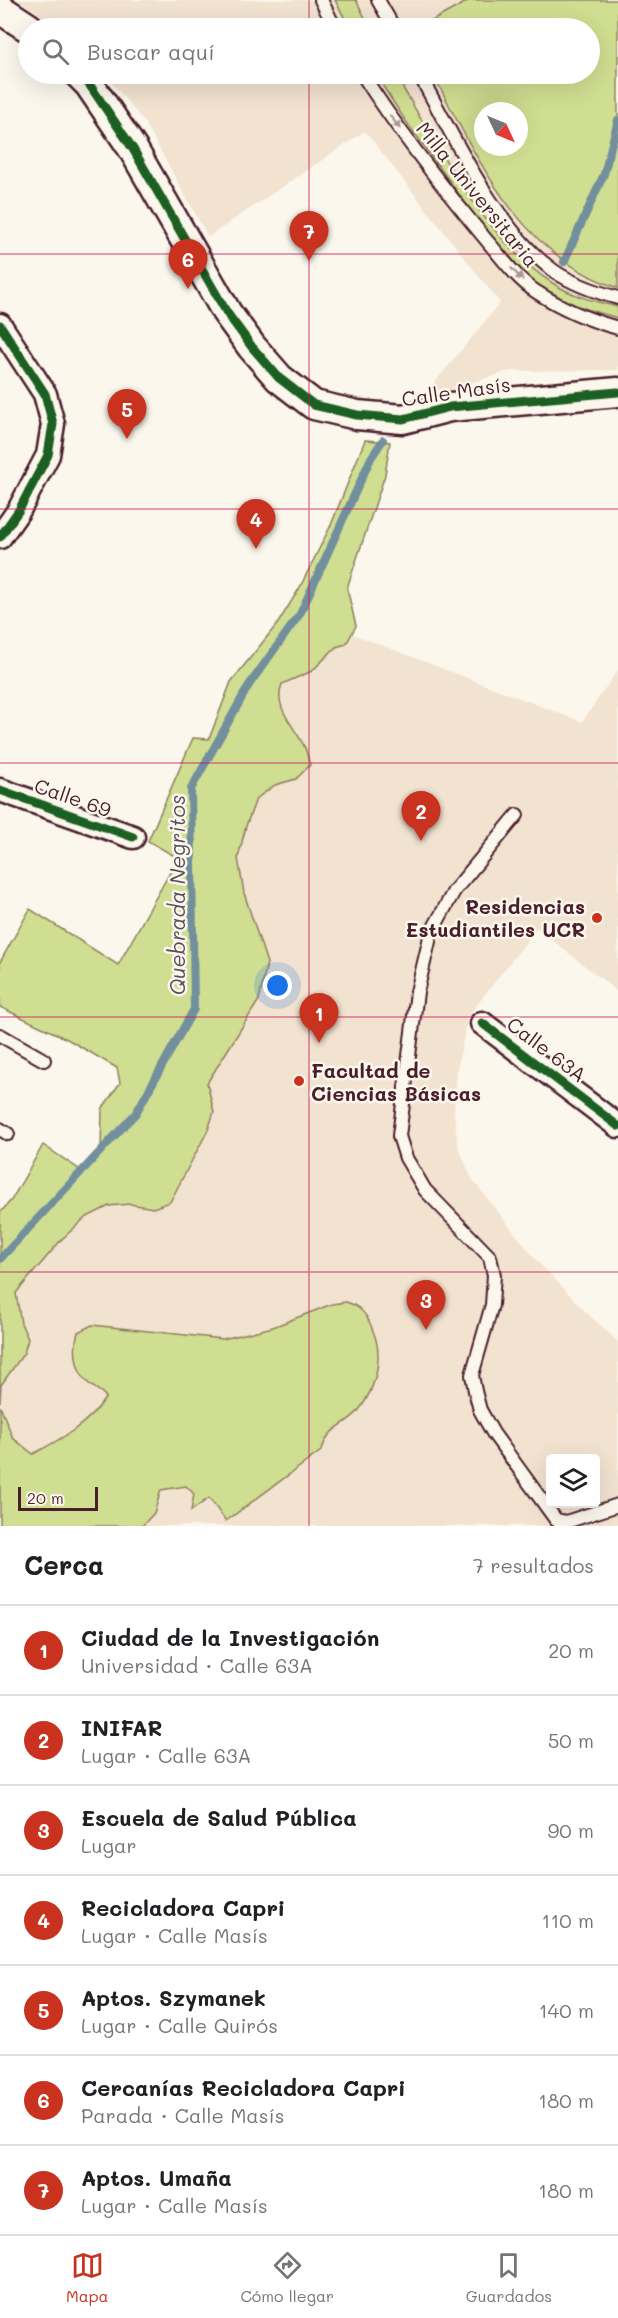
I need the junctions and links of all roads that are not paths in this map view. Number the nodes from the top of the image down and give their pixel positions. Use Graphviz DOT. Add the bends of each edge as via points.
graph roads {
  1 [pos="321,0"];
  2 [pos="378,0"];
  3 [pos="0,9"];
  4 [pos="330,18"];
  5 [pos="388,18"];
  6 [pos="18,21"];
  7 [pos="89,84"];
  8 [pos="368,84"];
  9 [pos="424,84"];
  10 [pos="618,298"];
  11 [pos="0,325"];
  12 [pos="618,328"];
  13 [pos="618,392"];
  14 [pos="0,537"];
  15 [pos="0,790"];
  16 [pos="517,815"];
  17 [pos="133,837"];
  18 [pos="482,1023"];
  19 [pos="0,1035"];
  20 [pos="44,1060"];
  21 [pos="618,1126"];
  22 [pos="618,1505"];
  1 -- 4 [label="lane"];
  2 -- 5 [label="lane"];
  3 -- 6 [label="street"];
  7 -- 13 [label="street, Calle Masís" via="133,149 227,313 279,378 314,405 357,415 404,419 450,406"];
  8 -- 12 [label="lane, Milla Universitaria, one-way" via="472,223 521,279 575,314"];
  9 -- 10 [label="lane, Milla Universitaria" via="470,167 514,231 554,271"];
  11 -- 14 [label="street" via="45,394 53,424 48,455"];
  15 -- 17 [label="street, Calle 69"];
  16 -- 22 [label="lane" via="454,891 431,933 417,993 399,1136 405,1158 425,1190 490,1257 494,1275 492,1305 472,1375 480,1410 493,1433 556,1520 566,1522"];
  18 -- 21 [label="street, Calle 63A"];
  19 -- 20 [label="lane"];
}
